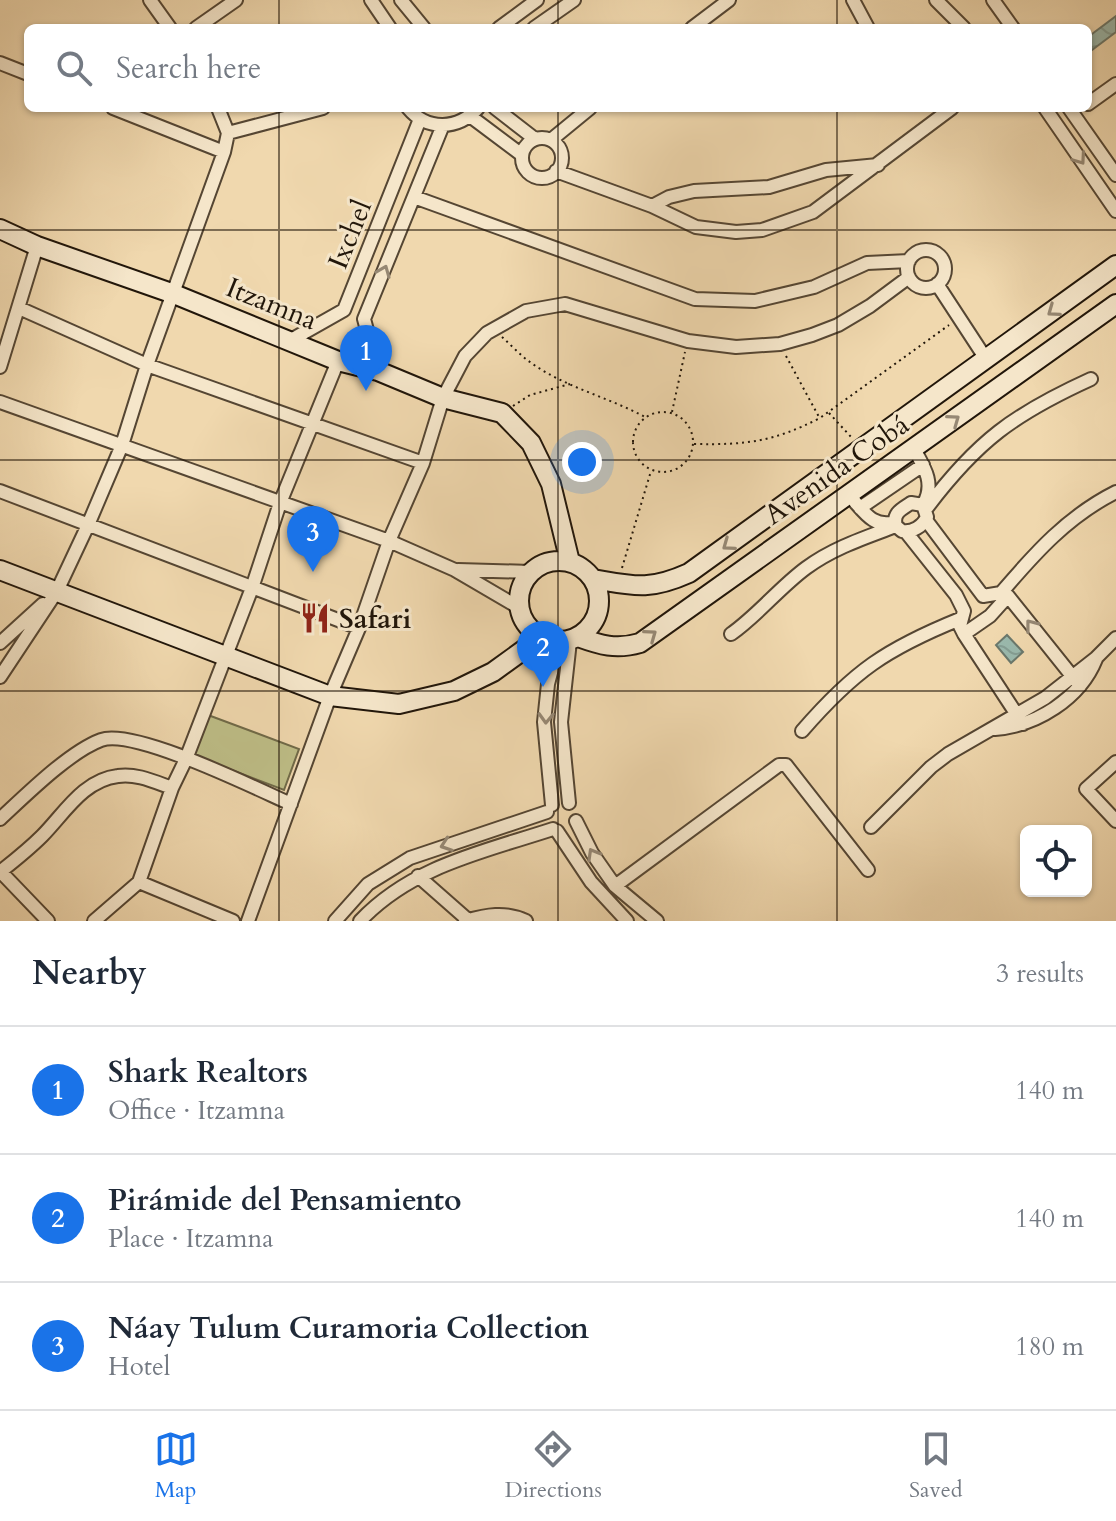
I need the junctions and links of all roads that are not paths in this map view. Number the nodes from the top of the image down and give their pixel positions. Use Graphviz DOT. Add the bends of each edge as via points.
graph roads {
  1 [pos="150,0"];
  2 [pos="236,0"];
  3 [pos="371,0"];
  4 [pos="401,0"];
  5 [pos="537,0"];
  6 [pos="574,0"];
  7 [pos="729,0"];
  8 [pos="853,0"];
  9 [pos="936,0"];
  10 [pos="993,0"];
  11 [pos="167,24"];
  12 [pos="202,24"];
  13 [pos="387,24"];
  14 [pos="421,24"];
  15 [pos="504,24"];
  16 [pos="540,24"];
  17 [pos="697,24"];
  18 [pos="866,24"];
  19 [pos="960,24"];
  20 [pos="1010,24"];
  21 [pos="0,63"];
  22 [pos="24,72"];
  23 [pos="1116,84"];
  24 [pos="1092,101"];
  25 [pos="123,112"];
  26 [pos="220,112"];
  27 [pos="308,112"];
  28 [pos="412,112"];
  29 [pos="474,112"];
  30 [pos="500,112"];
  31 [pos="585,112"];
  32 [pos="946,112"];
  33 [pos="1048,112"];
  34 [pos="1076,112"];
  35 [pos="420,119"];
  36 [pos="443,125"];
  37 [pos="228,133"];
  38 [pos="535,139"];
  39 [pos="551,140"];
  40 [pos="224,152"];
  41 [pos="522,155"];
  42 [pos="878,165"];
  43 [pos="556,171"];
  44 [pos="1116,175"];
  45 [pos="414,197"];
  46 [pos="652,206"];
  47 [pos="1116,211"];
  48 [pos="0,229"];
  49 [pos="37,246"];
  50 [pos="909,261"];
  51 [pos="1116,265"];
  52 [pos="909,277"];
  53 [pos="937,284"];
  54 [pos="174,294"];
  55 [pos="1116,304"];
  56 [pos="19,308"];
  57 [pos="344,310"];
  58 [pos="364,319"];
  59 [pos="291,340"];
  60 [pos="986,359"];
  61 [pos="338,361"];
  62 [pos="147,365"];
  63 [pos="0,367"];
  64 [pos="378,371"];
  65 [pos="1091,379"];
  66 [pos="443,398"];
  67 [pos="0,402"];
  68 [pos="313,425"];
  69 [pos="122,445"];
  70 [pos="918,457"];
  71 [pos="423,463"];
  72 [pos="881,478"];
  73 [pos="897,483"];
  74 [pos="0,491"];
  75 [pos="1116,492"];
  76 [pos="854,500"];
  77 [pos="280,503"];
  78 [pos="921,509"];
  79 [pos="899,523"];
  80 [pos="88,525"];
  81 [pos="389,541"];
  82 [pos="570,562"];
  83 [pos="0,570"];
  84 [pos="455,570"];
  85 [pos="531,572"];
  86 [pos="593,579"];
  87 [pos="252,588"];
  88 [pos="57,591"];
  89 [pos="1005,595"];
  90 [pos="983,596"];
  91 [pos="518,607"];
  92 [pos="962,615"];
  93 [pos="359,628"];
  94 [pos="731,634"];
  95 [pos="964,634"];
  96 [pos="1116,638"];
  97 [pos="562,639"];
  98 [pos="0,643"];
  99 [pos="225,655"];
  100 [pos="0,677"];
  101 [pos="1076,682"];
  102 [pos="330,696"];
  103 [pos="1021,719"];
  104 [pos="802,731"];
  105 [pos="186,759"];
  106 [pos="1116,762"];
  107 [pos="172,788"];
  108 [pos="569,803"];
  109 [pos="291,804"];
  110 [pos="550,808"];
  111 [pos="0,819"];
  112 [pos="576,821"];
  113 [pos="1116,821"];
  114 [pos="871,827"];
  115 [pos="555,830"];
  116 [pos="474,835"];
  117 [pos="480,852"];
  118 [pos="868,870"];
  119 [pos="0,872"];
  120 [pos="418,876"];
  121 [pos="139,882"];
  122 [pos="615,886"];
  123 [pos="467,920"];
  124 [pos="48,921"];
  125 [pos="94,921"];
  126 [pos="233,921"];
  127 [pos="248,921"];
  128 [pos="335,921"];
  129 [pos="360,921"];
  130 [pos="526,921"];
  131 [pos="627,921"];
  132 [pos="657,921"];
  1 -- 11 [label="street"];
  2 -- 12 [label="street"];
  3 -- 13 [label="street"];
  4 -- 14 [label="street"];
  5 -- 15 [label="street"];
  6 -- 16 [label="street"];
  7 -- 17 [label="street"];
  8 -- 18 [label="street"];
  9 -- 19 [label="street"];
  10 -- 20 [label="street"];
  21 -- 22 [label="street"];
  23 -- 24 [label="street"];
  25 -- 40 [label="street"];
  26 -- 37 [label="street"];
  27 -- 37 [label="street"];
  28 -- 35 [label="street"];
  29 -- 36 [label="street"];
  29 -- 41 [label="street"];
  30 -- 38 [label="street"];
  31 -- 39 [label="street"];
  32 -- 42 [label="street"];
  33 -- 47 [label="street, one-way"];
  34 -- 44 [label="street"];
  35 -- 36 [label="street"];
  35 -- 57 [label="street, Ixchel"];
  36 -- 45 [label="street"];
  37 -- 40 [label="street"];
  38 -- 39 [label="street"];
  38 -- 41 [label="street"];
  39 -- 43 [label="street" via="561,152"];
  40 -- 54 [label="street"];
  41 -- 43 [label="street" via="531,175 547,177"];
  42 -- 46 [label="street" via="826,170 769,187 694,191"];
  42 -- 46 [label="street" via="813,212 762,230 696,227"];
  43 -- 46 [label="street"];
  45 -- 50 [label="street" via="695,299 755,301 814,287 867,263"];
  58 -- 45 [label="street, one-way"];
  48 -- 49 [label="street, Itzamna"];
  49 -- 54 [label="street, Itzamna"];
  49 -- 56 [label="street"];
  50 -- 52 [label="street"];
  50 -- 53 [label="street" via="921,251 936,253 945,271"];
  51 -- 60 [label="street, Avenida Cobá, one-way"];
  52 -- 53 [label="street" via="923,288"];
  52 -- 66 [label="street" via="838,325 780,344 736,347 688,341 565,304 526,311 493,330 465,356"];
  53 -- 60 [label="street"];
  54 -- 59 [label="street, Itzamna"];
  54 -- 62 [label="street"];
  70 -- 55 [label="street, Avenida Cobá, one-way"];
  56 -- 62 [label="street"];
  56 -- 63 [label="street"];
  57 -- 58 [label="street" via="352,321"];
  57 -- 59 [label="street, Ixchel"];
  58 -- 64 [label="street"];
  59 -- 61 [label="street, Itzamna"];
  60 -- 86 [label="street, Avenida Cobá, one-way" via="689,573 642,587"];
  61 -- 64 [label="street, Itzamna"];
  61 -- 68 [label="street"];
  62 -- 68 [label="street"];
  62 -- 69 [label="street"];
  64 -- 66 [label="street, Itzamna"];
  65 -- 78 [label="street" via="995,433"];
  66 -- 71 [label="street"];
  66 -- 82 [label="street, Itzamna" via="502,413 531,443 551,484"];
  67 -- 69 [label="street"];
  68 -- 71 [label="street"];
  68 -- 77 [label="street"];
  69 -- 77 [label="street"];
  69 -- 80 [label="street"];
  70 -- 72 [label="street, Avenida Cobá"];
  70 -- 73 [label="street"];
  70 -- 78 [label="street" via="930,488"];
  71 -- 81 [label="street"];
  72 -- 73 [label="street"];
  72 -- 73 [label="street"];
  72 -- 76 [label="street, Avenida Cobá"];
  72 -- 79 [label="street"];
  73 -- 78 [label="street"];
  74 -- 80 [label="street"];
  75 -- 89 [label="street" via="1066,523 1035,552"];
  76 -- 79 [label="street" via="876,523"];
  97 -- 76 [label="street, Avenida Cobá, one-way" via="623,648 640,643"];
  77 -- 81 [label="street"];
  77 -- 87 [label="street"];
  78 -- 79 [label="street"];
  78 -- 79 [label="street"];
  78 -- 90 [label="street"];
  79 -- 92 [label="street" via="956,595"];
  79 -- 94 [label="street" via="821,557"];
  80 -- 87 [label="street"];
  80 -- 88 [label="street"];
  81 -- 84 [label="street"];
  81 -- 93 [label="street"];
  82 -- 85 [label="street" via="543,564"];
  82 -- 86 [label="street"];
  83 -- 88 [label="street"];
  84 -- 85 [label="street"];
  84 -- 91 [label="street"];
  85 -- 91 [label="street" via="523,582"];
  86 -- 97 [label="street" via="599,591 596,619"];
  87 -- 93 [label="street"];
  87 -- 99 [label="street"];
  88 -- 98 [label="street"];
  88 -- 99 [label="street"];
  88 -- 100 [label="street"];
  89 -- 90 [label="street"];
  89 -- 95 [label="street" via="990,616"];
  101 -- 89 [label="street, one-way"];
  90 -- 92 [label="street"];
  91 -- 97 [label="street" via="522,620"];
  92 -- 95 [label="street"];
  92 -- 104 [label="street" via="866,666"];
  93 -- 102 [label="street"];
  95 -- 103 [label="street"];
  96 -- 101 [label="street"];
  97 -- 102 [label="street" via="443,694 399,704"];
  97 -- 108 [label="street" via="561,722"];
  97 -- 110 [label="street, one-way" via="548,684 544,722"];
  99 -- 102 [label="street"];
  99 -- 105 [label="street"];
  101 -- 103 [label="street" via="1045,698"];
  102 -- 109 [label="street"];
  103 -- 114 [label="street" via="991,730 931,767"];
  105 -- 107 [label="street"];
  105 -- 109 [label="street"];
  105 -- 111 [label="street" via="114,737 100,741 56,770"];
  106 -- 113 [label="street" via="1086,789"];
  107 -- 119 [label="street" via="140,777 117,776 97,783"];
  107 -- 121 [label="street"];
  108 -- 110 [label="street"];
  108 -- 112 [label="street"];
  109 -- 127 [label="street"];
  110 -- 115 [label="street" via="547,822"];
  110 -- 116 [label="street"];
  112 -- 115 [label="street" via="571,829"];
  122 -- 112 [label="street, one-way"];
  115 -- 117 [label="street"];
  115 -- 131 [label="street" via="591,882"];
  116 -- 117 [label="street"];
  116 -- 128 [label="street, one-way" via="410,858 368,884"];
  117 -- 120 [label="street"];
  118 -- 122 [label="street" via="786,765 779,765"];
  119 -- 124 [label="street"];
  120 -- 123 [label="street"];
  120 -- 129 [label="street" via="380,900"];
  121 -- 125 [label="street"];
  121 -- 126 [label="street"];
  122 -- 132 [label="street"];
  123 -- 130 [label="street" via="493,914"];
}
